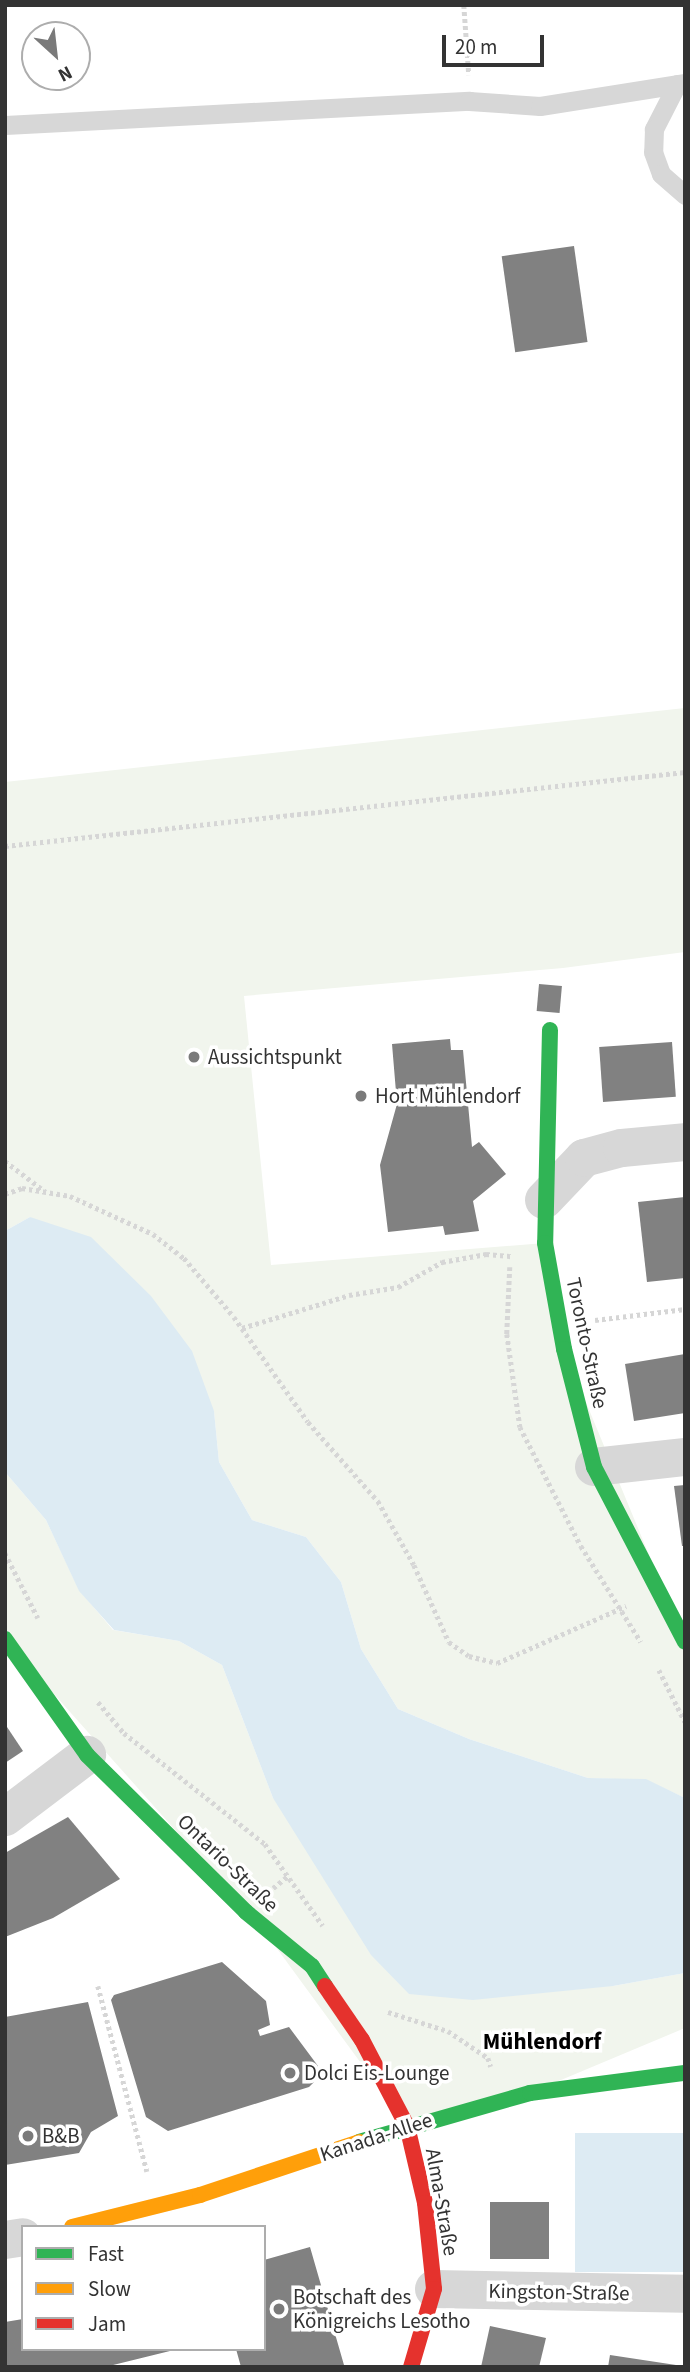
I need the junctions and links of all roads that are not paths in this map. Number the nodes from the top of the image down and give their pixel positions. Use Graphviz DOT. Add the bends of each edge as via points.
graph roads {
  1 [pos="681,84"];
  2 [pos="5,125"];
  3 [pos="685,195"];
  4 [pos="550,1030"];
  5 [pos="685,1142"];
  6 [pos="544,1200"];
  7 [pos="685,1457"];
  8 [pos="594,1467"];
  9 [pos="5,1639"];
  10 [pos="685,1643"];
  11 [pos="87,1755"];
  12 [pos="5,1817"];
  13 [pos="685,2073"];
  14 [pos="407,2126"];
  15 [pos="81,2225"];
  16 [pos="434,2289"];
  17 [pos="685,2294"];
  18 [pos="411,2367"];
  1 -- 2 [label="lane" via="540,106 469,101"];
  1 -- 3 [label="lane" via="654,129 653,152 661,174"];
  4 -- 6 [label="street, Toronto-Straße"];
  5 -- 6 [label="street" via="622,1148 584,1158"];
  6 -- 8 [label="street, Toronto-Straße" via="545,1243 559,1324"];
  7 -- 8 [label="street"];
  8 -- 10 [label="street, Toronto-Straße"];
  9 -- 11 [label="street, Ontario-Straße"];
  11 -- 12 [label="street"];
  11 -- 14 [label="street, Ontario-Straße" via="246,1912 312,1966 362,2040"];
  13 -- 14 [label="street, Kanada-Allee" via="502,2100"];
  14 -- 15 [label="street, Kanada-Allee" via="157,2208"];
  14 -- 16 [label="street, Alma-Straße" via="425,2203"];
  16 -- 17 [label="street, Kingston-Straße"];
  16 -- 18 [label="street, Alma-Straße"];
}
